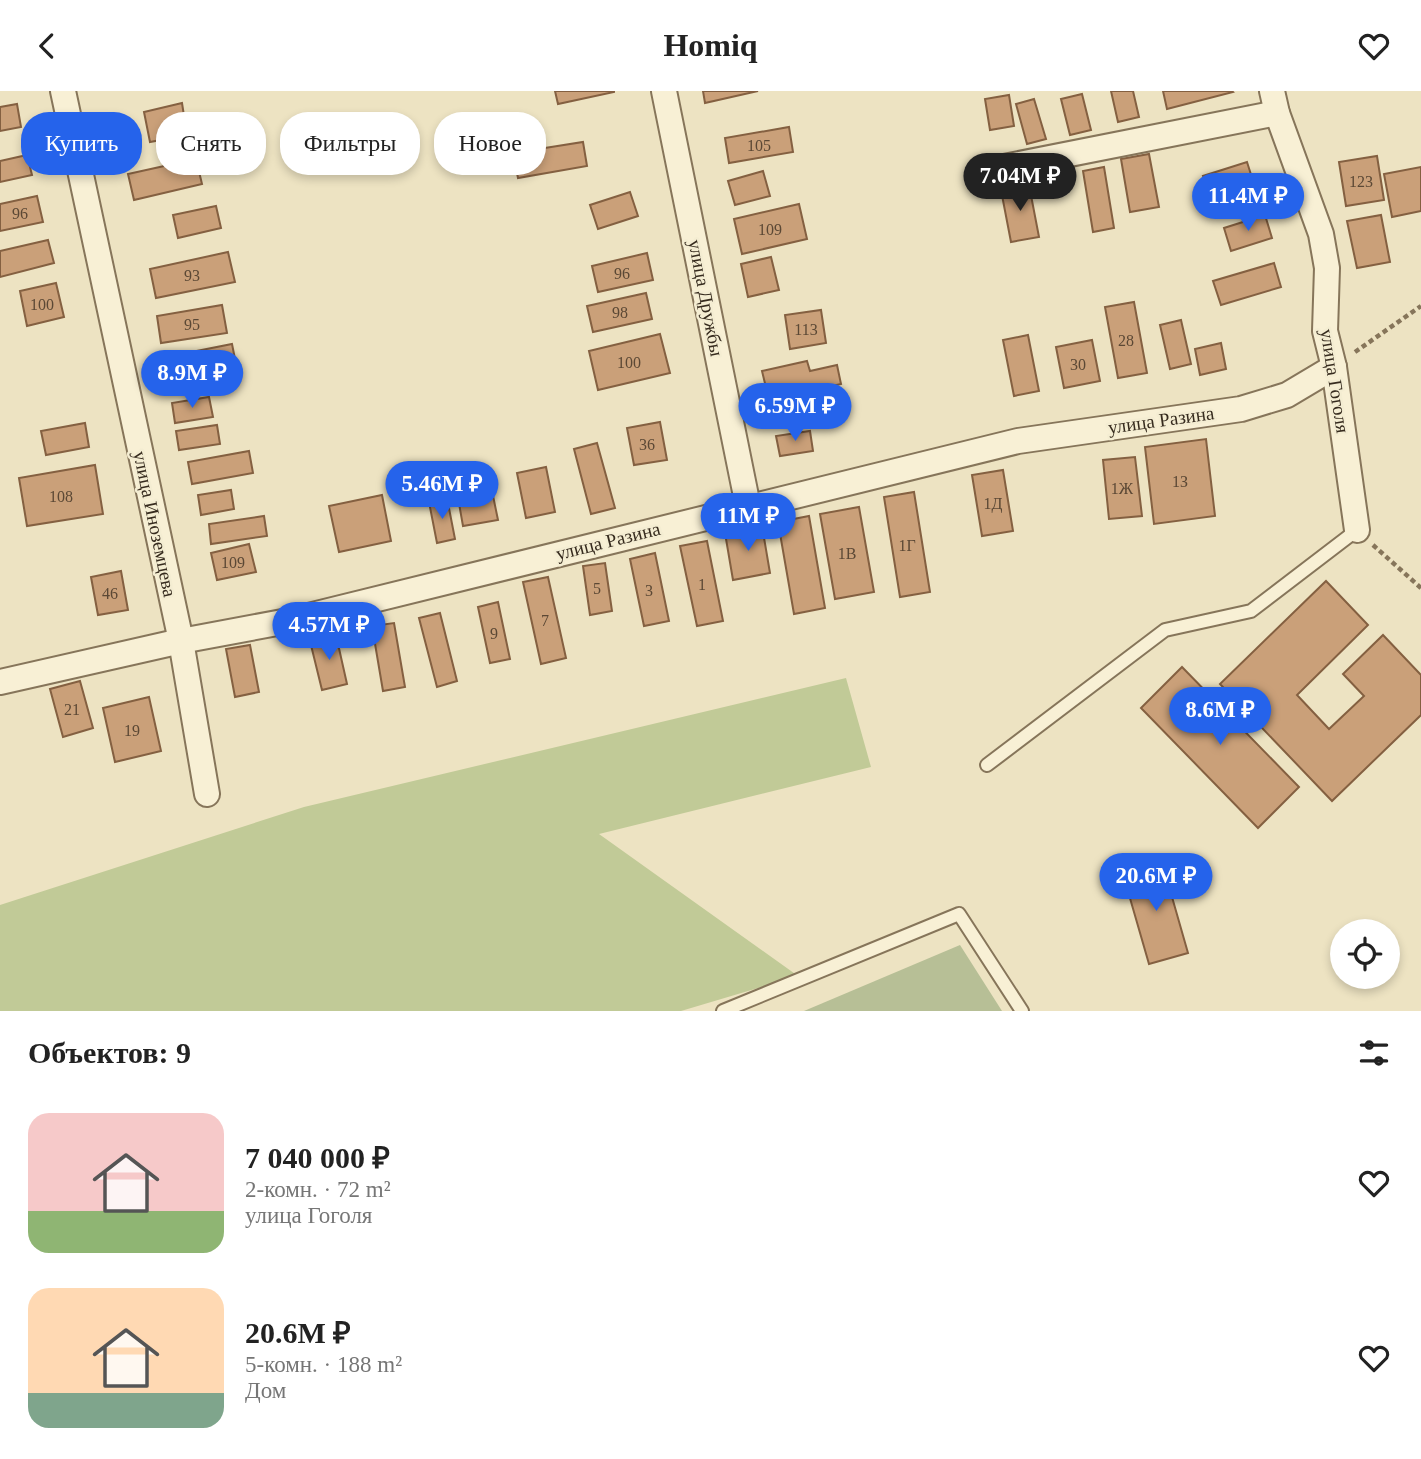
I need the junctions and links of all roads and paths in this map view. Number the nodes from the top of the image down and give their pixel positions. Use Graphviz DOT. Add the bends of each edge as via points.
graph roads {
  1 [pos="63,91"];
  2 [pos="664,91"];
  3 [pos="1275,102"];
  4 [pos="999,169"];
  5 [pos="1421,306"];
  6 [pos="1334,367"];
  7 [pos="748,506"];
  8 [pos="1357,530"];
  9 [pos="1421,588"];
  10 [pos="180,641"];
  11 [pos="0,682"];
  12 [pos="988,765"];
  13 [pos="207,794"];
  14 [pos="723,1011"];
  15 [pos="1022,1011"];
  1 -- 10 [label="street, улица Иноземцева"];
  2 -- 7 [label="street, улица Дружбы"];
  3 -- 4 [label="street, улица Гоголя"];
  3 -- 6 [label="street, улица Гоголя" via="1321,234 1327,268 1325,331"];
  5 -- 6 [label="path"];
  6 -- 7 [label="street, улица Разина" via="1287,395 1241,409 1018,441"];
  6 -- 8 [label="street, улица Гоголя"];
  7 -- 10 [label="street, улица Разина" via="375,601"];
  8 -- 9 [label="path"];
  8 -- 12 [label="lane" via="1251,611 1165,630"];
  10 -- 11 [label="street, улица Разина"];
  10 -- 13 [label="street, улица Иноземцева"];
  14 -- 15 [label="lane" via="959,914"];
}
